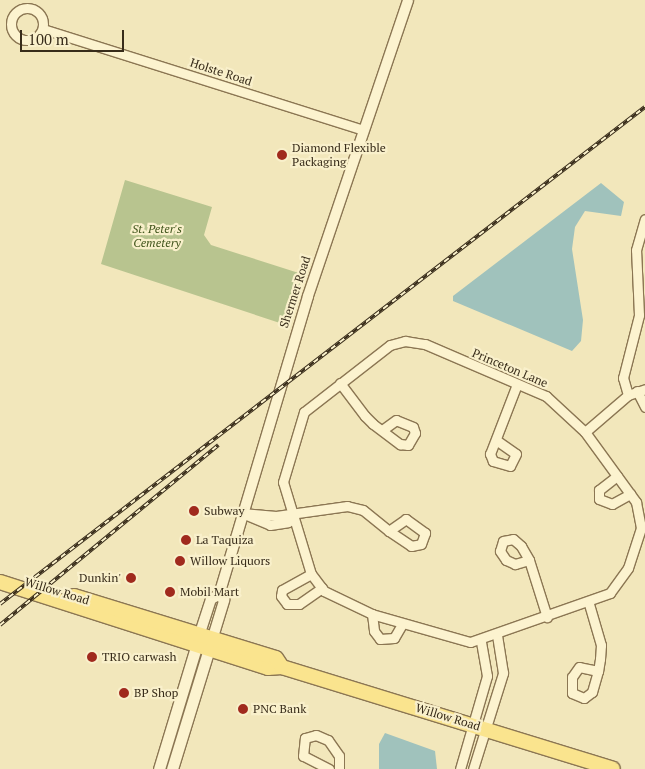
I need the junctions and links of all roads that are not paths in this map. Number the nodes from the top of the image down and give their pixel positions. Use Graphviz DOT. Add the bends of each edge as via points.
graph roads {
  1 [pos="408,0"];
  2 [pos="43,29"];
  3 [pos="363,130"];
  4 [pos="645,219"];
  5 [pos="340,383"];
  6 [pos="517,384"];
  7 [pos="641,390"];
  8 [pos="628,395"];
  9 [pos="645,407"];
  10 [pos="382,430"];
  11 [pos="585,432"];
  12 [pos="496,440"];
  13 [pos="617,476"];
  14 [pos="630,494"];
  15 [pos="242,513"];
  16 [pos="292,515"];
  17 [pos="390,531"];
  18 [pos="529,560"];
  19 [pos="0,573"];
  20 [pos="311,574"];
  21 [pos="0,582"];
  22 [pos="322,588"];
  23 [pos="589,604"];
  24 [pos="372,614"];
  25 [pos="546,617"];
  26 [pos="402,624"];
  27 [pos="497,635"];
  28 [pos="205,641"];
  29 [pos="481,641"];
  30 [pos="598,671"];
  31 [pos="470,724"];
  32 [pos="488,729"];
  33 [pos="159,769"];
  34 [pos="172,769"];
  35 [pos="329,769"];
  36 [pos="339,769"];
  37 [pos="460,769"];
  38 [pos="473,769"];
  39 [pos="614,769"];
  1 -- 3 [label="street, Shermer Road"];
  2 -- 3 [label="street, Holste Road"];
  3 -- 15 [label="street, Shermer Road"];
  4 -- 8 [label="street" via="636,250 638,316 623,378"];
  5 -- 6 [label="street, Princeton Lane" via="390,345 405,340 425,344"];
  5 -- 10 [label="street"];
  5 -- 16 [label="street, Princeton Lane" via="304,412 283,482"];
  6 -- 11 [label="street, Princeton Lane" via="546,396"];
  6 -- 12 [label="street"];
  7 -- 8 [label="street"];
  7 -- 9 [label="street"];
  8 -- 11 [label="street"];
  11 -- 13 [label="street, Princeton Lane"];
  13 -- 14 [label="street, Princeton Lane"];
  13 -- 14 [label="street" via="599,490 599,499 612,504"];
  14 -- 23 [label="street, Princeton Lane" via="641,528 628,568 610,593"];
  15 -- 16 [label="street"];
  15 -- 28 [label="street, Shermer Road" via="219,595 224,600"];
  16 -- 17 [label="street" via="308,509 347,506 363,510"];
  16 -- 20 [label="street, Princeton Lane"];
  18 -- 25 [label="street"];
  19 -- 28 [label="main road, Willow Road"];
  20 -- 22 [label="street, Princeton Lane"];
  20 -- 22 [label="street" via="282,590 281,596 287,604 299,604"];
  21 -- 28 [label="main road, Willow Road"];
  22 -- 24 [label="street, Princeton Lane"];
  23 -- 25 [label="street, Princeton Lane"];
  23 -- 30 [label="street" via="601,644"];
  24 -- 26 [label="street, Princeton Lane"];
  24 -- 26 [label="street" via="374,630 380,639 394,638"];
  25 -- 27 [label="street, Princeton Lane"];
  26 -- 29 [label="street, Princeton Lane" via="458,641"];
  27 -- 29 [label="street, Princeton Lane"];
  27 -- 32 [label="street" via="503,673"];
  28 -- 31 [label="main road, Willow Road" via="268,668 282,667"];
  28 -- 33 [label="main road, Shermer Road"];
  28 -- 34 [label="main road, Shermer Road"];
  29 -- 31 [label="street" via="488,676"];
  31 -- 32 [label="main road, Willow Road"];
  31 -- 37 [label="street"];
  32 -- 38 [label="street"];
  32 -- 39 [label="main road, Willow Road"];
  35 -- 36 [label="street" via="303,756 305,738 316,735 328,740 339,756"];
}
